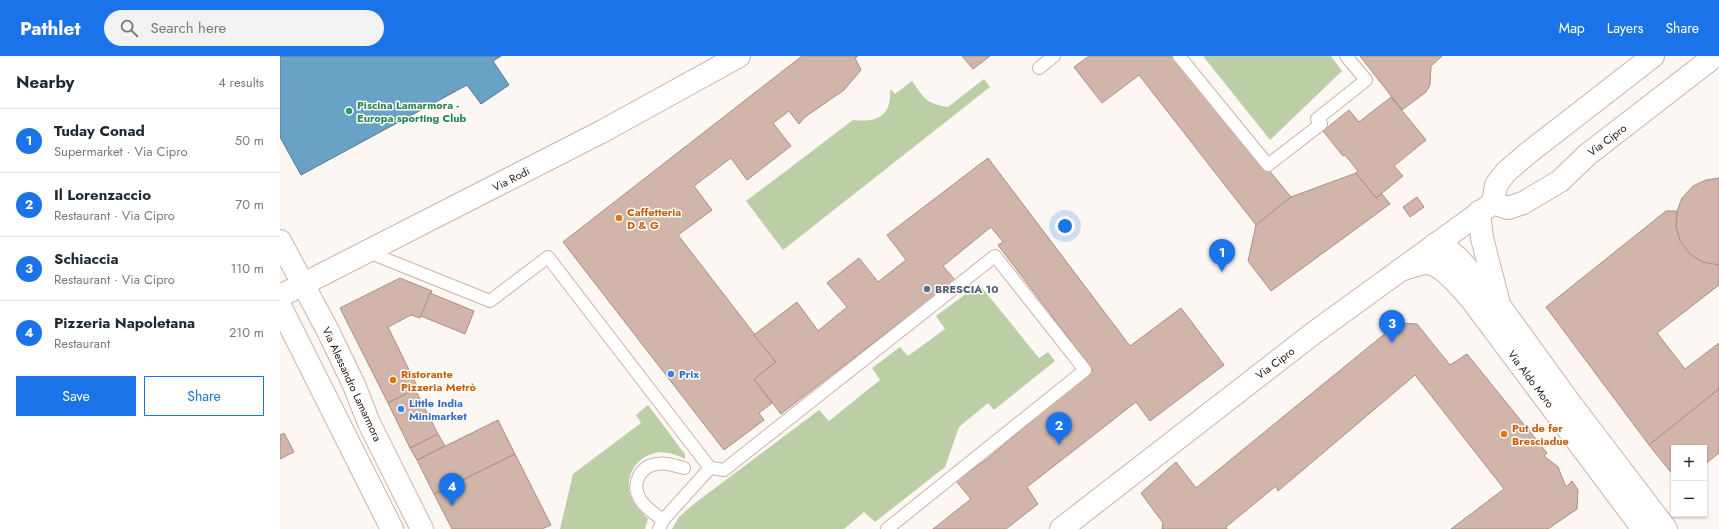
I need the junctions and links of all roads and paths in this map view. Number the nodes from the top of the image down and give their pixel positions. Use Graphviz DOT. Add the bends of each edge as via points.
graph roads {
  1 [pos="739,56"];
  2 [pos="1054,56"];
  3 [pos="1179,56"];
  4 [pos="1346,56"];
  5 [pos="1653,56"];
  6 [pos="1715,56"];
  7 [pos="1039,68"];
  8 [pos="1486,208"];
  9 [pos="280,241"];
  10 [pos="1434,245"];
  11 [pos="368,252"];
  12 [pos="1399,270"];
  13 [pos="303,284"];
  14 [pos="280,296"];
  15 [pos="1499,305"];
  16 [pos="280,306"];
  17 [pos="684,468"];
  18 [pos="710,468"];
  19 [pos="661,525"];
  20 [pos="1664,528"];
  21 [pos="392,529"];
  22 [pos="422,529"];
  23 [pos="887,529"];
  24 [pos="1061,529"];
  25 [pos="1643,529"];
  1 -- 11 [label="street, Via Rodi" via="603,131"];
  2 -- 7 [label="lane"];
  3 -- 4 [label="lane" via="1268,166 1320,124 1317,120 1366,80"];
  5 -- 8 [label="street" via="1528,152 1506,172 1496,185"];
  6 -- 8 [label="street, Via Cipro" via="1587,155 1560,182 1523,203 1508,208"];
  8 -- 10 [label="street, Via Cipro"];
  8 -- 15 [label="street, Via Aldo Moro" via="1482,238"];
  9 -- 13 [label="street, Via Alessandro Lamarmora"];
  10 -- 12 [label="street, Via Cipro"];
  10 -- 15 [label="street, Via Aldo Moro" via="1447,249 1459,259"];
  11 -- 13 [label="street, Via Rodi"];
  11 -- 18 [label="lane" via="490,301 548,257"];
  12 -- 24 [label="street, Via Cipro"];
  12 -- 25 [label="street, Via Aldo Moro" via="1429,263 1449,275 1475,305"];
  13 -- 14 [label="street, Via Rodi"];
  13 -- 22 [label="street, Via Alessandro Lamarmora"];
  15 -- 20 [label="street, Via Aldo Moro"];
  16 -- 21 [label="street"];
  17 -- 19 [label="lane" via="657,463 646,467 640,474 636,485 640,499"];
  18 -- 19 [label="lane"];
  18 -- 23 [label="lane" via="724,470 995,256 1085,370"];
}
